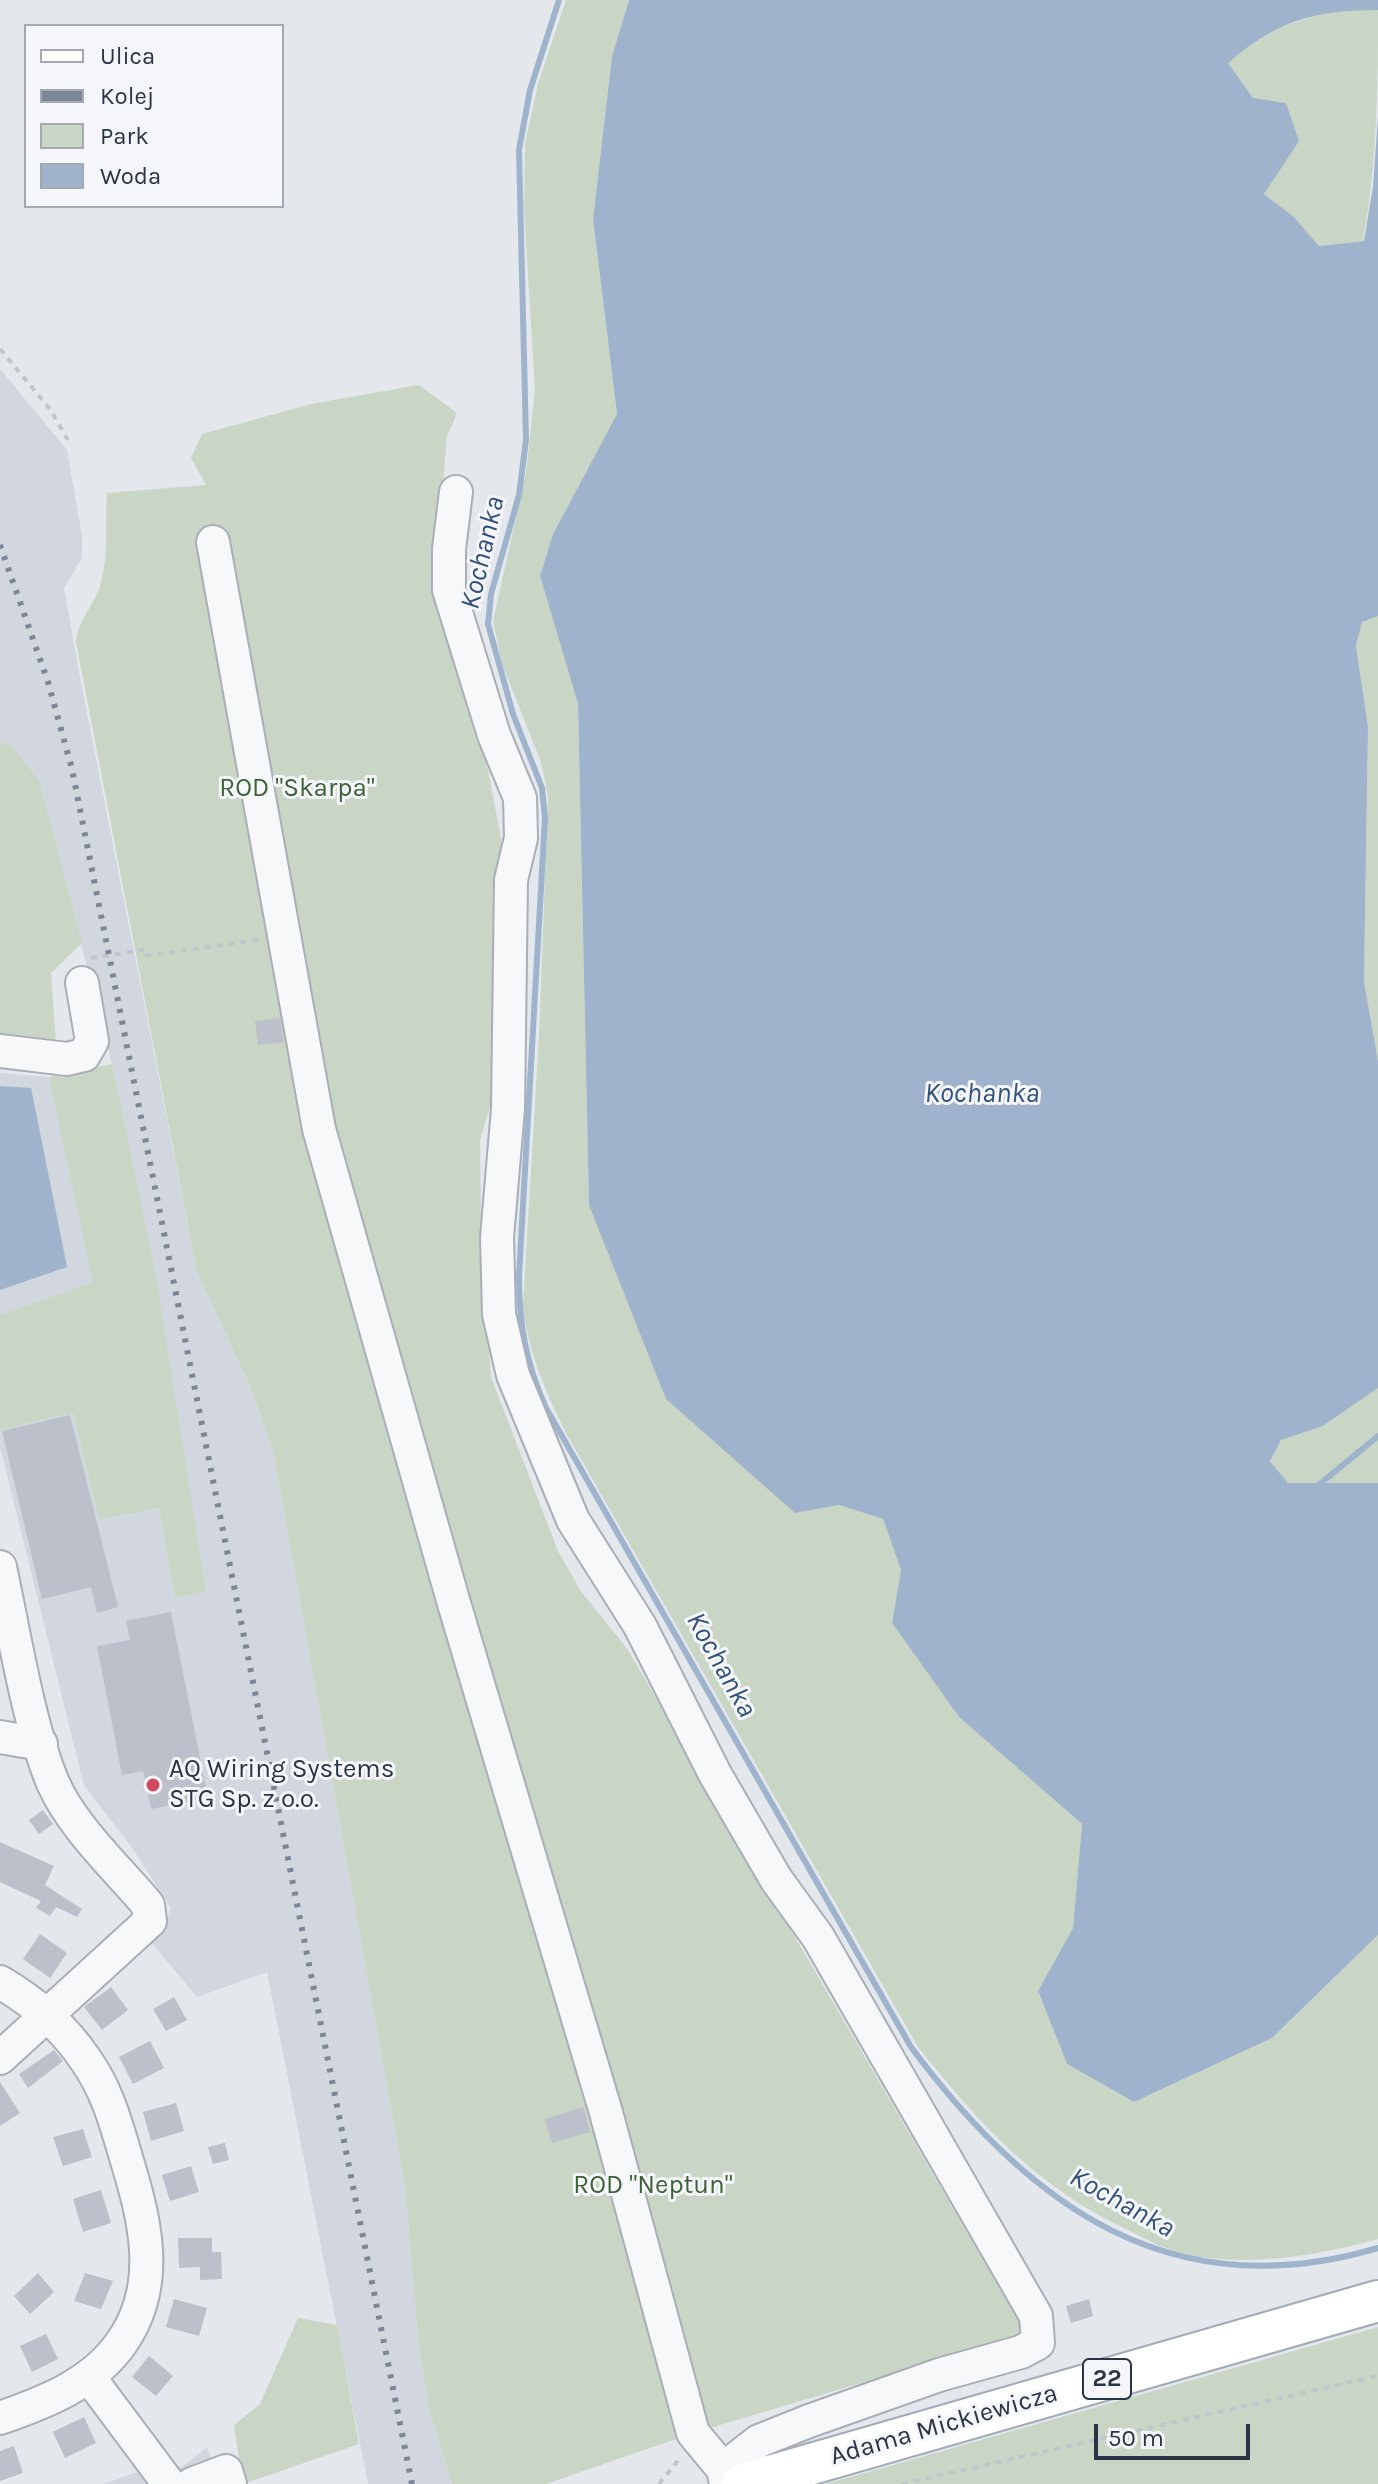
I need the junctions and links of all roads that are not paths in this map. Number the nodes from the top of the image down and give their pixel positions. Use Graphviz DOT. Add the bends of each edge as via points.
graph roads {
  1 [pos="456,492"];
  2 [pos="213,542"];
  3 [pos="82,983"];
  4 [pos="0,1051"];
  5 [pos="0,1567"];
  6 [pos="0,1737"];
  7 [pos="41,1744"];
  8 [pos="0,1982"];
  9 [pos="49,2015"];
  10 [pos="0,2058"];
  11 [pos="1378,2301"];
  12 [pos="89,2377"];
  13 [pos="0,2418"];
  14 [pos="730,2479"];
  15 [pos="169,2484"];
  16 [pos="192,2484"];
  17 [pos="230,2484"];
  1 -- 14 [label="street" via="449,590 494,735 520,798 521,838 511,880 508,1109 497,1237 499,1314 513,1375 573,1520 640,1626 715,1774 776,1879 818,1937 1036,2316 1038,2343 759,2441"];
  2 -- 14 [label="street" via="333,1184 605,2109 693,2433"];
  3 -- 4 [label="street" via="92,1041 84,1055 67,1059"];
  5 -- 7 [label="street"];
  6 -- 7 [label="street"];
  7 -- 9 [label="street" via="54,1785 148,1905 150,1921"];
  8 -- 9 [label="street"];
  9 -- 10 [label="street"];
  9 -- 12 [label="street" via="106,2094 140,2202 147,2244 147,2280 138,2312 114,2353"];
  11 -- 14 [label="main road, Adama Mickiewicza / 22"];
  12 -- 13 [label="street"];
  12 -- 15 [label="street"];
  16 -- 17 [label="street" via="226,2471"];
}
